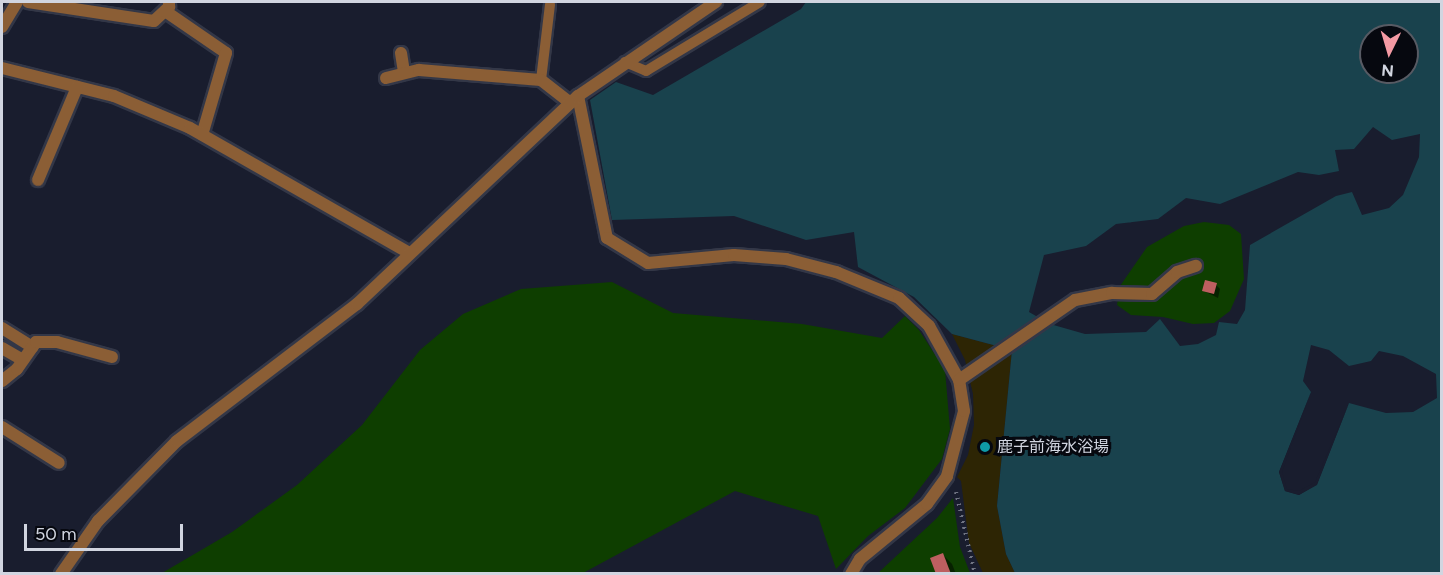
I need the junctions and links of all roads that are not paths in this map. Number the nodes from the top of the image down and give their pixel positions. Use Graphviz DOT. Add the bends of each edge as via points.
graph roads {
  1 [pos="17,2"];
  2 [pos="28,2"];
  3 [pos="716,2"];
  4 [pos="760,2"];
  5 [pos="550,5"];
  6 [pos="167,6"];
  7 [pos="2,27"];
  8 [pos="400,53"];
  9 [pos="625,62"];
  10 [pos="2,68"];
  11 [pos="404,73"];
  12 [pos="386,78"];
  13 [pos="541,80"];
  14 [pos="77,87"];
  15 [pos="574,100"];
  16 [pos="202,135"];
  17 [pos="38,180"];
  18 [pos="409,253"];
  19 [pos="1196,266"];
  20 [pos="2,328"];
  21 [pos="33,347"];
  22 [pos="2,348"];
  23 [pos="112,357"];
  24 [pos="23,360"];
  25 [pos="959,380"];
  26 [pos="2,381"];
  27 [pos="2,427"];
  28 [pos="59,463"];
  29 [pos="61,573"];
  30 [pos="851,573"];
  1 -- 7 [label="street"];
  2 -- 6 [label="street" via="154,21"];
  3 -- 9 [label="street"];
  4 -- 9 [label="lane" via="646,71"];
  5 -- 13 [label="lane"];
  6 -- 16 [label="street" via="226,53"];
  8 -- 11 [label="street"];
  9 -- 15 [label="street"];
  10 -- 14 [label="street"];
  11 -- 12 [label="street"];
  11 -- 13 [label="street" via="419,70"];
  13 -- 15 [label="street"];
  14 -- 16 [label="street" via="114,96"];
  14 -- 17 [label="street"];
  15 -- 18 [label="street"];
  15 -- 25 [label="street" via="607,237 648,263 734,255 786,259 898,298 929,326"];
  16 -- 18 [label="street"];
  18 -- 29 [label="street" via="357,304 177,441 98,520"];
  19 -- 25 [label="street" via="1177,272 1152,294 1112,293 1075,300"];
  20 -- 21 [label="street"];
  21 -- 23 [label="street" via="36,342 57,342"];
  21 -- 24 [label="street"];
  22 -- 24 [label="street"];
  24 -- 26 [label="street"];
  25 -- 30 [label="street" via="964,411 948,476 927,504 860,559"];
  27 -- 28 [label="street"];
}
